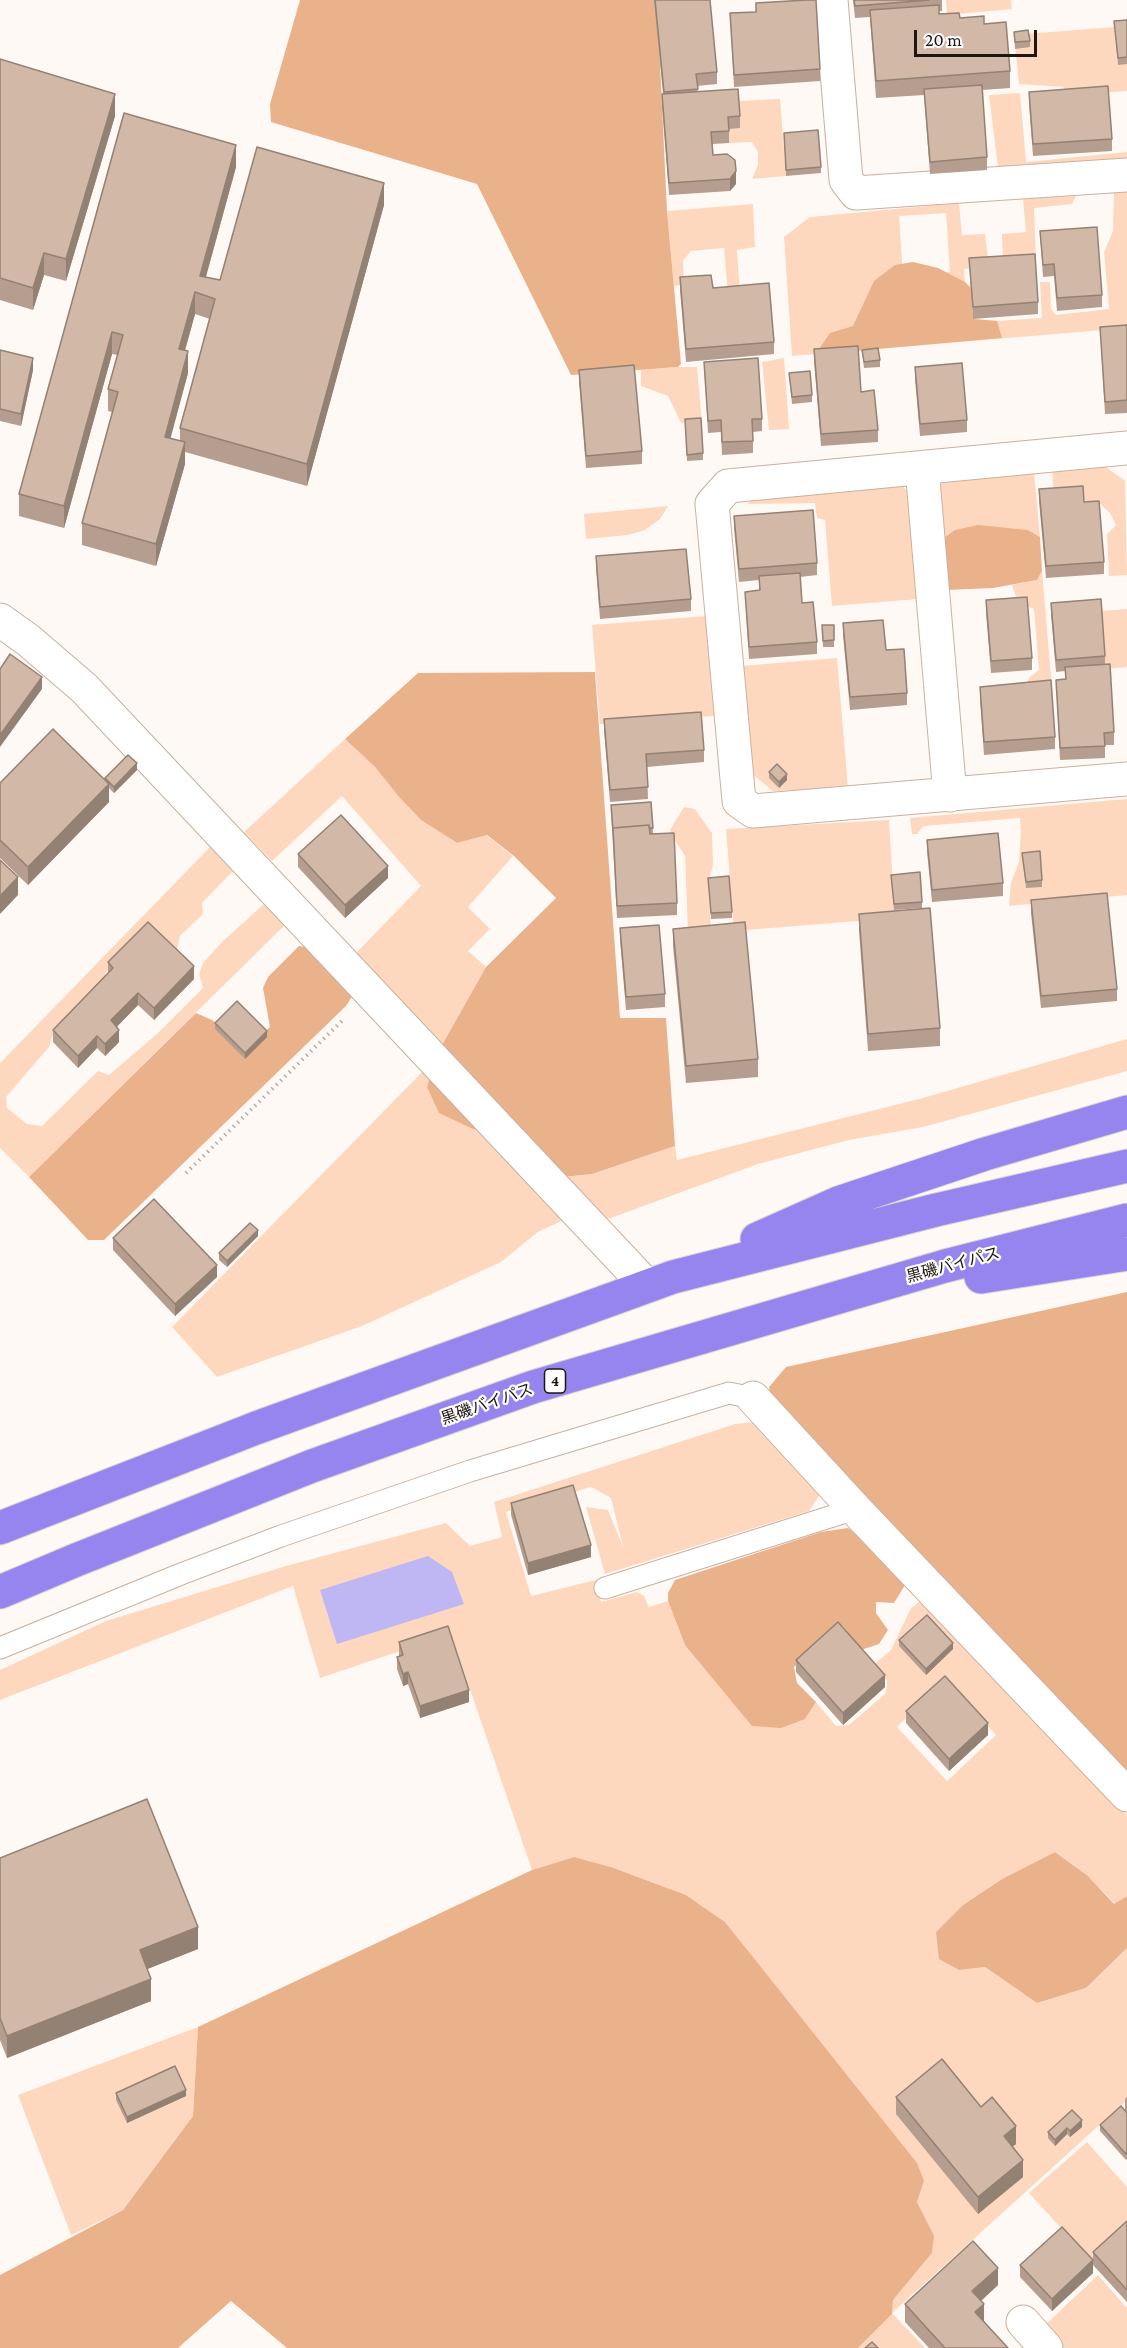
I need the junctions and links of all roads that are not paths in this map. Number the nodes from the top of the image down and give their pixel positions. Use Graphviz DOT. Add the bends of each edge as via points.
graph roads {
  1 [pos="831,0"];
  2 [pos="1127,175"];
  3 [pos="1127,448"];
  4 [pos="922,468"];
  5 [pos="0,620"];
  6 [pos="1127,779"];
  7 [pos="950,795"];
  8 [pos="1127,1112"];
  9 [pos="1127,1166"];
  10 [pos="1127,1220"];
  11 [pos="1127,1254"];
  12 [pos="660,1281"];
  13 [pos="792,1310"];
  14 [pos="753,1398"];
  15 [pos="855,1509"];
  16 [pos="0,1528"];
  17 [pos="605,1588"];
  18 [pos="0,1592"];
  19 [pos="0,1648"];
  20 [pos="1127,1795"];
  21 [pos="1023,2322"];
  22 [pos="1046,2348"];
  1 -- 2 [label="street" via="846,180 856,193"];
  3 -- 4 [label="street"];
  4 -- 7 [label="street"];
  4 -- 7 [label="street" via="728,486 712,504 739,801 753,811"];
  5 -- 12 [label="street" via="84,688 371,993"];
  6 -- 7 [label="street"];
  8 -- 12 [label="highway" via="838,1203"];
  9 -- 12 [label="highway"];
  10 -- 13 [label="highway, 黒磯バイパス / 4"];
  11 -- 13 [label="highway, 4"];
  12 -- 16 [label="highway" via="256,1428"];
  13 -- 18 [label="highway, 黒磯バイパス / 4" via="533,1388 323,1462"];
  14 -- 15 [label="street"];
  14 -- 19 [label="lane" via="729,1393 470,1471 248,1549"];
  15 -- 17 [label="lane"];
  15 -- 20 [label="street"];
  21 -- 22 [label="street"];
}
